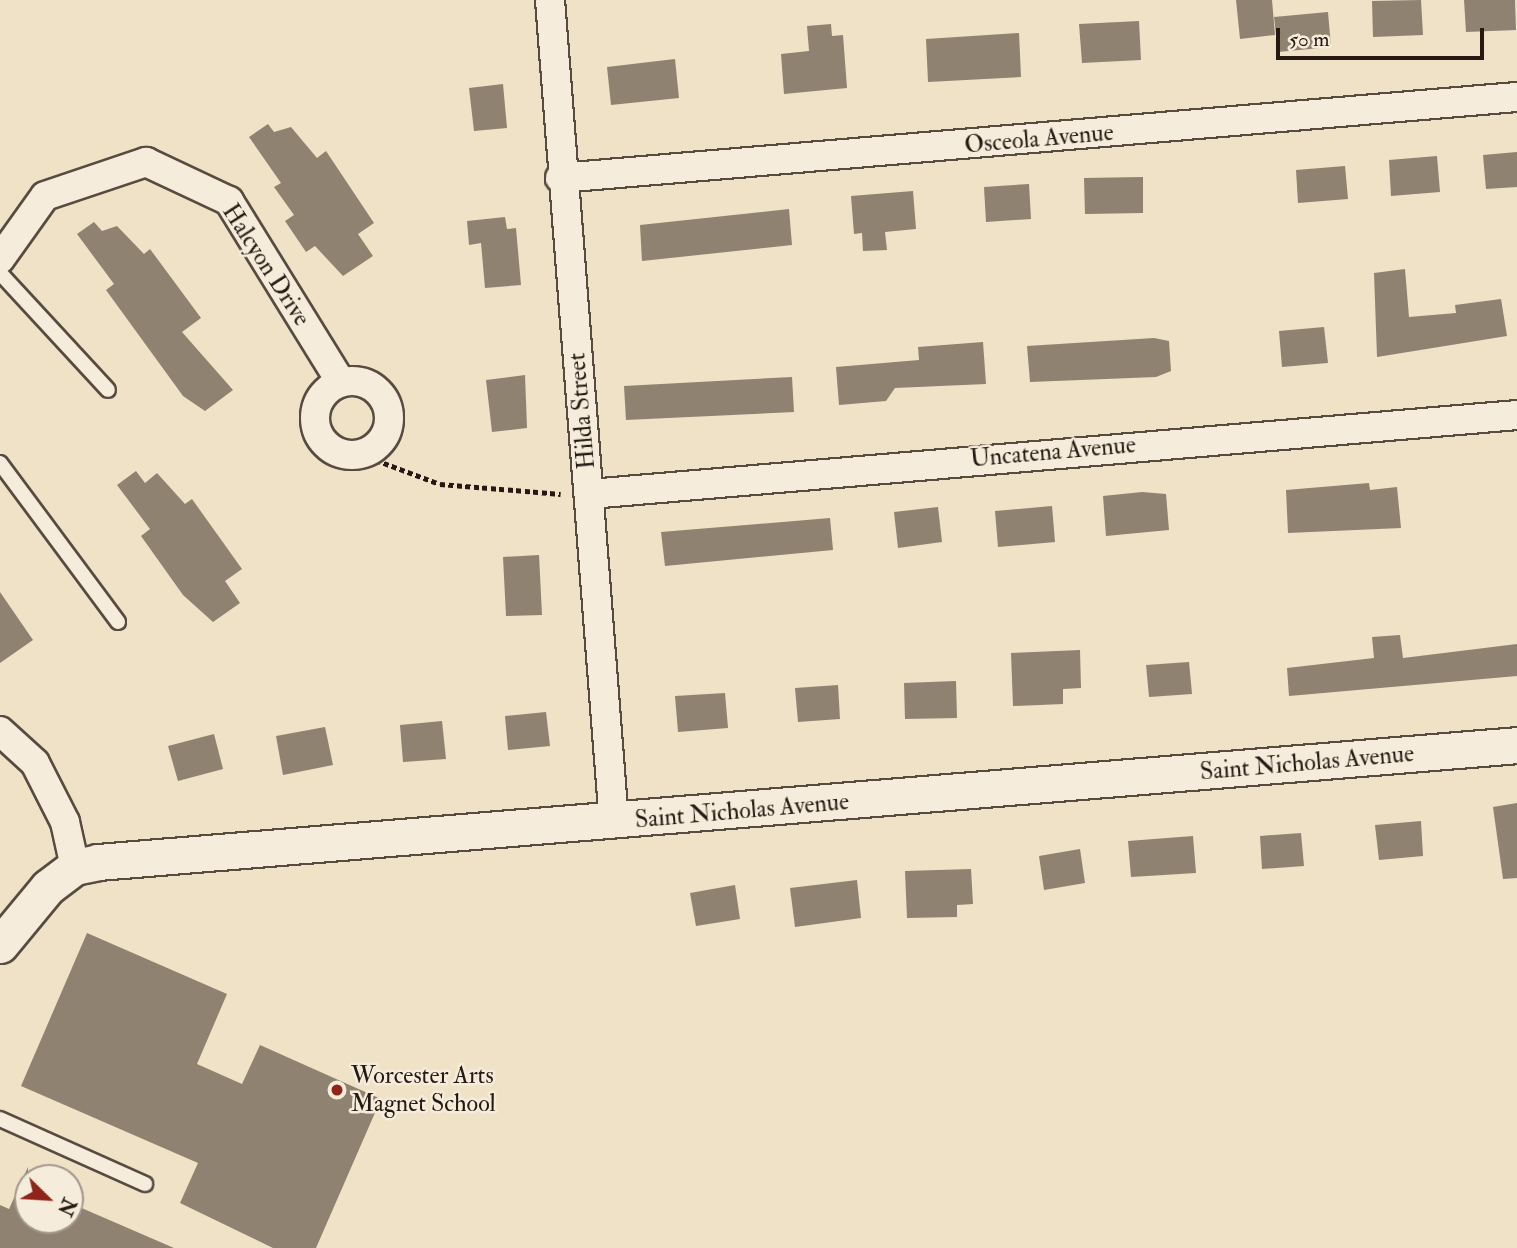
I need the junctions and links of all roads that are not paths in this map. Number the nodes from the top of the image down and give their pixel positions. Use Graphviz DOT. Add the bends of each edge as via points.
graph roads {
  1 [pos="550,0"];
  2 [pos="1517,97"];
  3 [pos="560,178"];
  4 [pos="0,260"];
  5 [pos="0,273"];
  6 [pos="341,382"];
  7 [pos="108,390"];
  8 [pos="1517,415"];
  9 [pos="0,463"];
  10 [pos="590,494"];
  11 [pos="118,622"];
  12 [pos="0,732"];
  13 [pos="1517,745"];
  14 [pos="614,822"];
  15 [pos="75,867"];
  16 [pos="0,944"];
  17 [pos="0,1119"];
  18 [pos="145,1184"];
  1 -- 3 [label="street, Hilda Street"];
  2 -- 3 [label="street, Osceola Avenue"];
  3 -- 10 [label="street, Hilda Street"];
  4 -- 6 [label="street, Halcyon Drive" via="46,196 146,162 229,201"];
  5 -- 7 [label="lane"];
  6 -- 6 [label="street" via="377,390 389,413 384,437 360,454 338,452 319,435 317,406"];
  8 -- 10 [label="street, Uncatena Avenue"];
  9 -- 11 [label="lane"];
  10 -- 14 [label="street, Hilda Street"];
  12 -- 15 [label="street" via="35,763 65,822"];
  13 -- 14 [label="street, Saint Nicholas Avenue"];
  14 -- 15 [label="street, Saint Nicholas Avenue"];
  15 -- 16 [label="street" via="48,887"];
  17 -- 18 [label="lane"];
}
